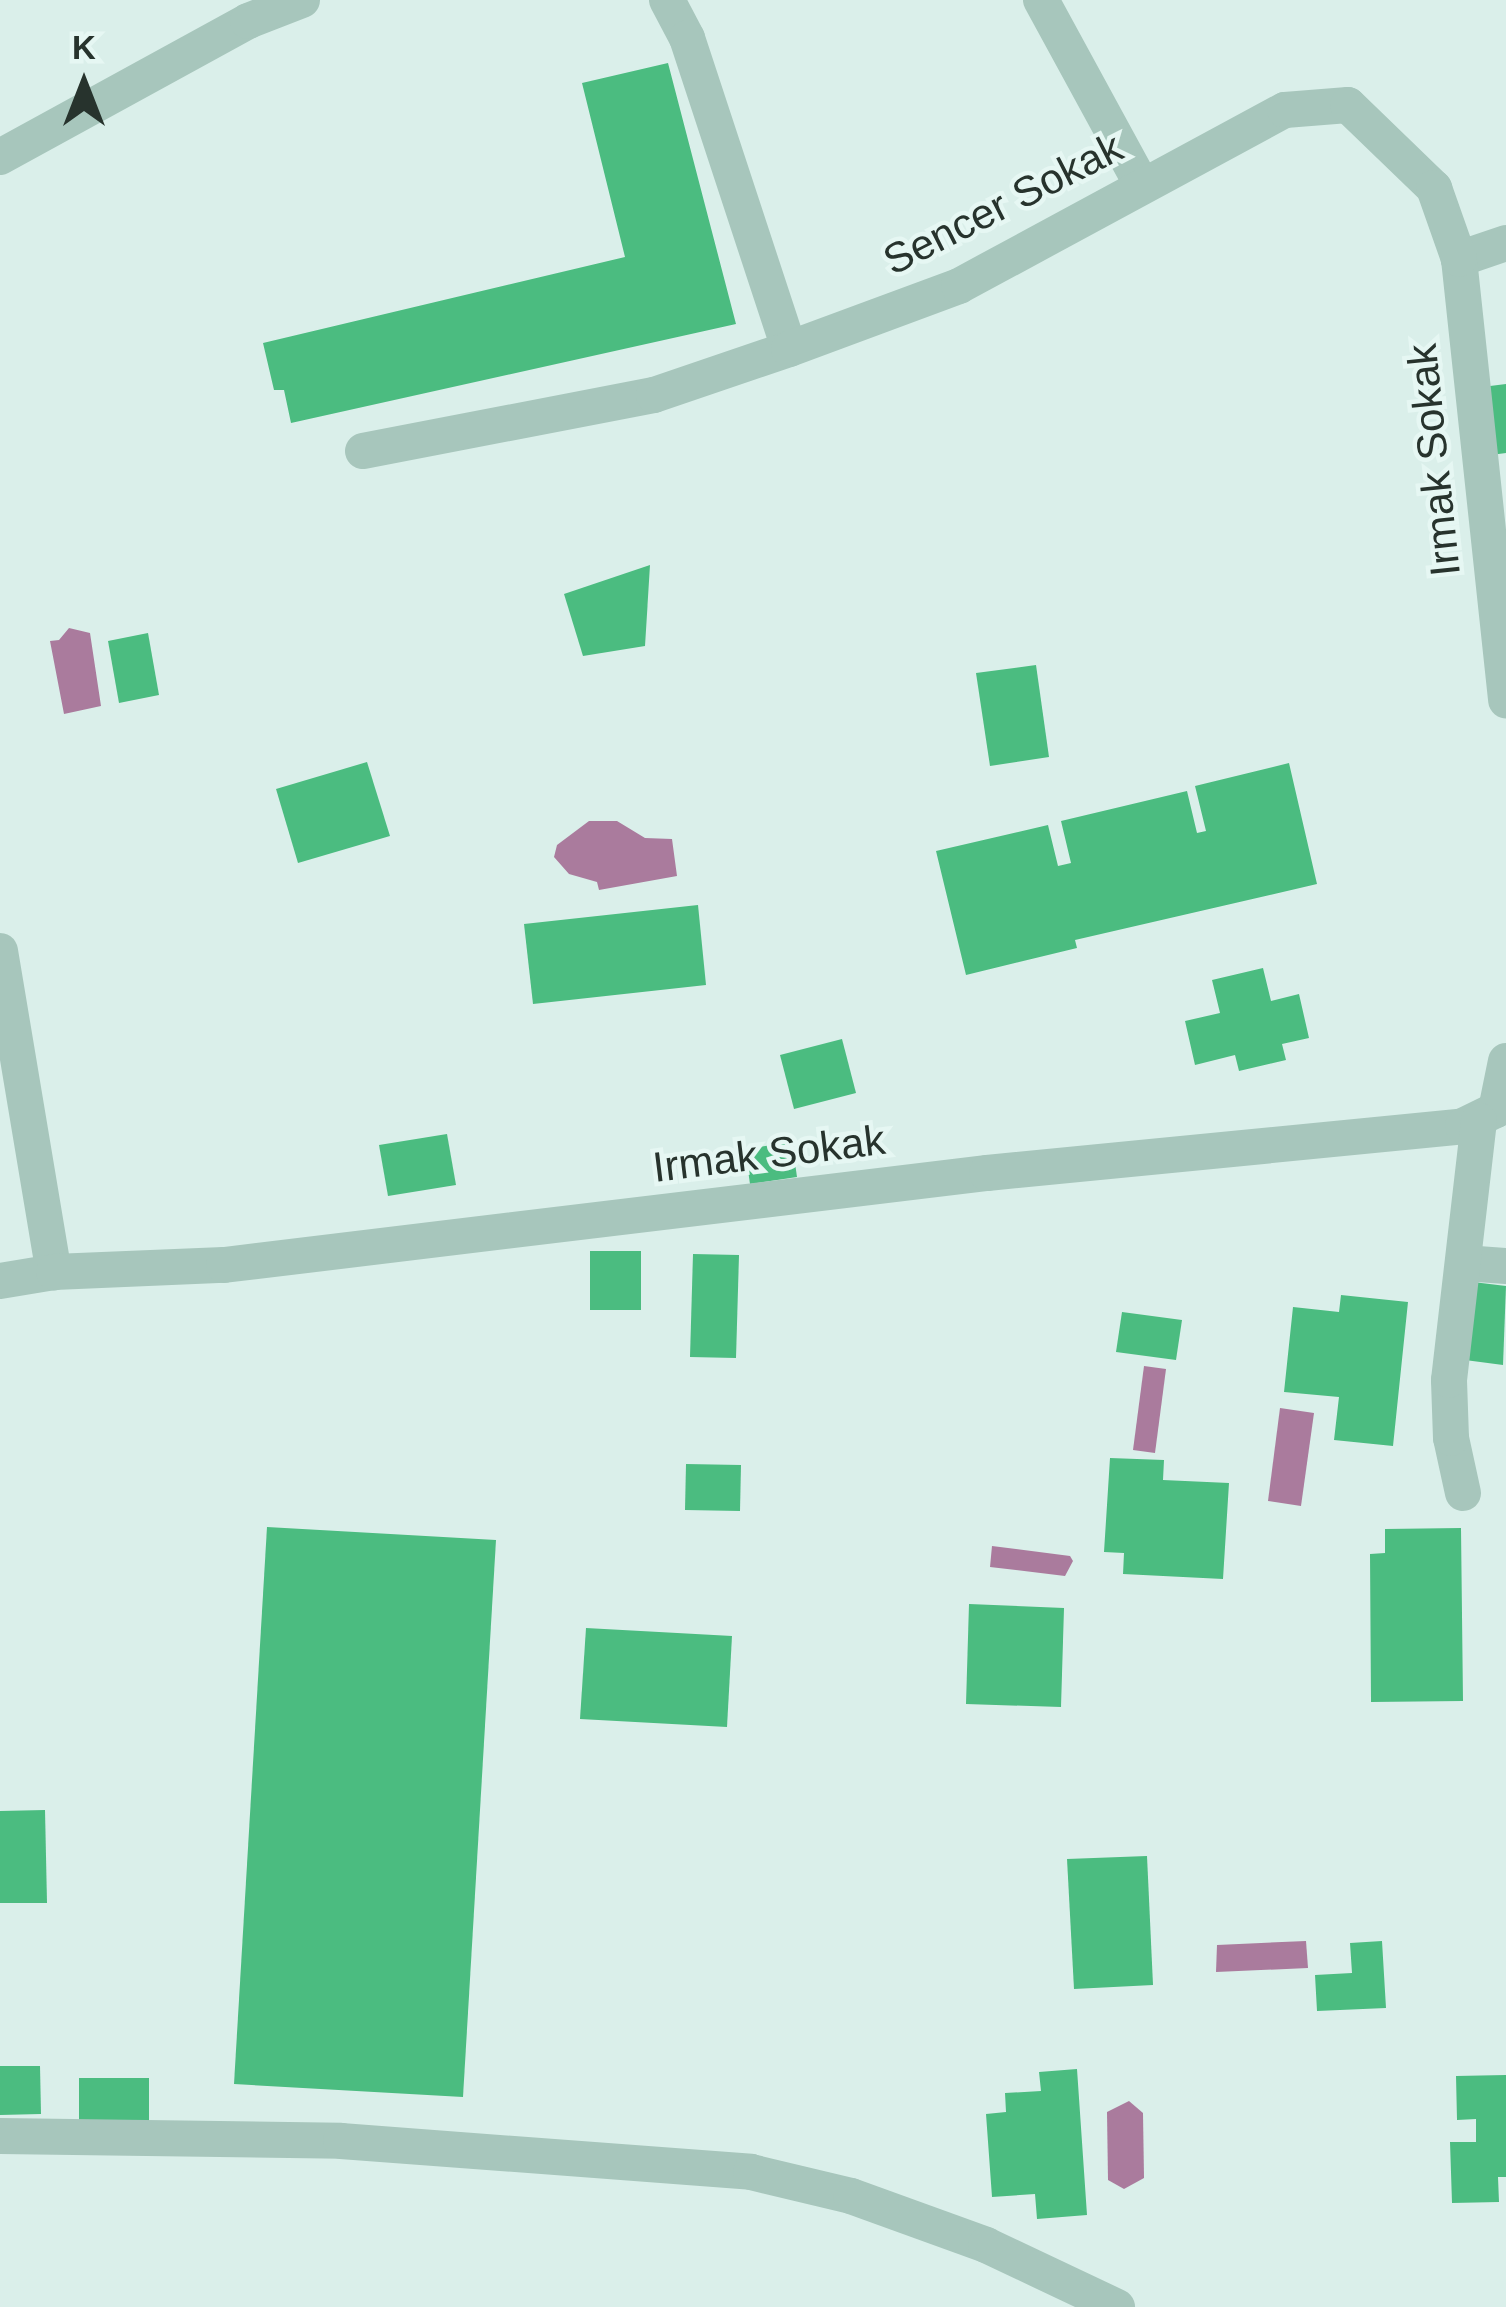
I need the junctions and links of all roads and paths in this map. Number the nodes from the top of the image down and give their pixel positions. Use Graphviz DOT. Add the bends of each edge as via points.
graph roads {
  1 [pos="302,0"];
  2 [pos="667,0"];
  3 [pos="1041,0"];
  4 [pos="246,10"];
  5 [pos="0,157"];
  6 [pos="1142,185"];
  7 [pos="1506,243"];
  8 [pos="1459,260"];
  9 [pos="789,349"];
  10 [pos="363,451"];
  11 [pos="1506,701"];
  12 [pos="0,951"];
  13 [pos="1506,1061"];
  14 [pos="1479,1121"];
  15 [pos="1464,1263"];
  16 [pos="1506,1266"];
  17 [pos="54,1272"];
  18 [pos="0,1281"];
  19 [pos="1463,1493"];
  20 [pos="0,2136"];
  21 [pos="1117,2307"];
  1 -- 4 [label="street"];
  2 -- 9 [label="street" via="687,38"];
  3 -- 6 [label="street"];
  4 -- 5 [label="street"];
  6 -- 8 [label="street, Sencer Sokak" via="1286,110 1348,105 1434,188"];
  6 -- 9 [label="street, Sencer Sokak" via="959,286"];
  7 -- 8 [label="street"];
  8 -- 11 [label="street, Irmak Sokak"];
  9 -- 10 [label="street, Sencer Sokak" via="654,395"];
  12 -- 17 [label="street"];
  13 -- 14 [label="street" via="1496,1109"];
  14 -- 15 [label="street"];
  14 -- 17 [label="street, Irmak Sokak" via="224,1265"];
  15 -- 16 [label="street"];
  15 -- 19 [label="street" via="1449,1380"];
  17 -- 18 [label="street, Irmak Sokak"];
  20 -- 21 [label="street" via="341,2140 751,2172 851,2196 986,2245"];
}
